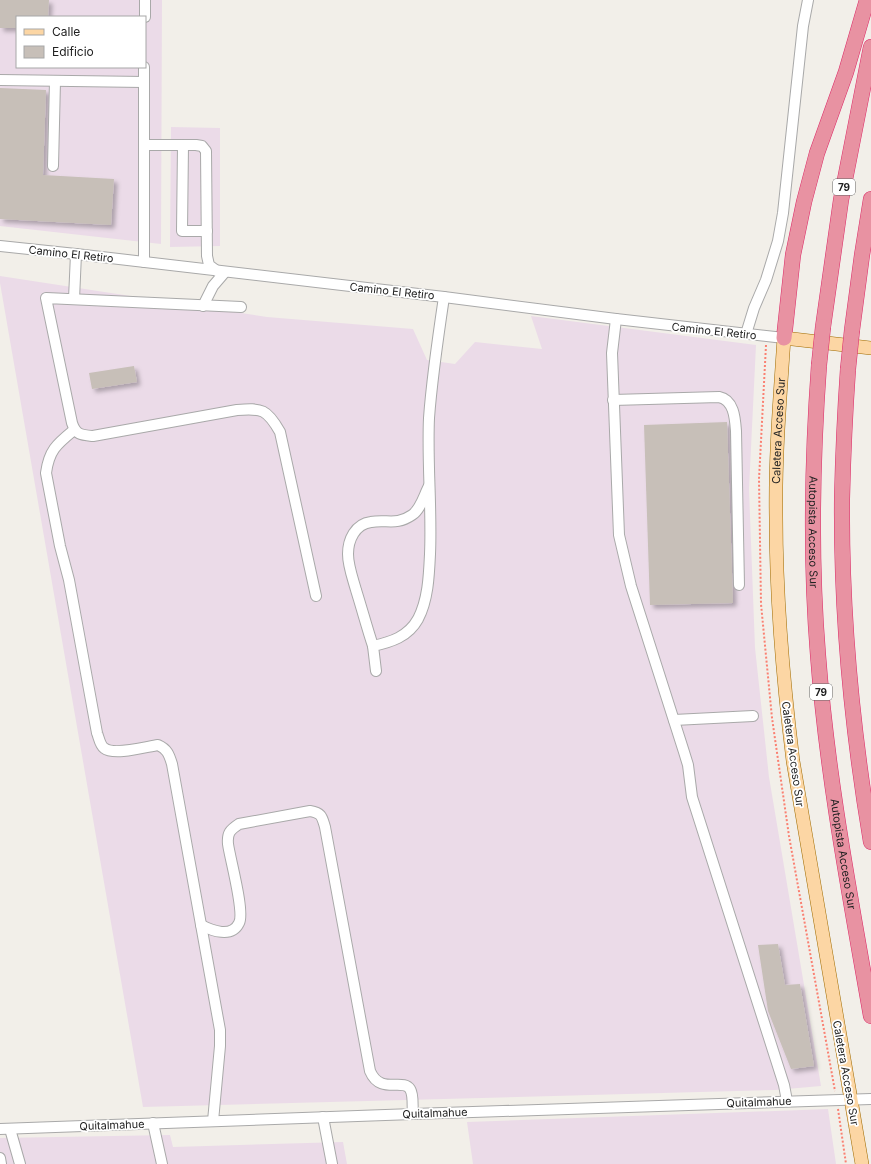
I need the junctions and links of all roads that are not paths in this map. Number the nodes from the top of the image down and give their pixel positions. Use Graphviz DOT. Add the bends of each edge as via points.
graph roads {
  1 [pos="145,0"];
  2 [pos="808,0"];
  3 [pos="867,0"];
  4 [pos="145,16"];
  5 [pos="871,47"];
  6 [pos="144,68"];
  7 [pos="0,80"];
  8 [pos="55,81"];
  9 [pos="144,82"];
  10 [pos="144,145"];
  11 [pos="183,145"];
  12 [pos="53,166"];
  13 [pos="871,199"];
  14 [pos="207,231"];
  15 [pos="0,246"];
  16 [pos="76,254"];
  17 [pos="144,262"];
  18 [pos="222,272"];
  19 [pos="444,297"];
  20 [pos="74,300"];
  21 [pos="203,306"];
  22 [pos="241,308"];
  23 [pos="616,319"];
  24 [pos="746,334"];
  25 [pos="784,338"];
  26 [pos="871,348"];
  27 [pos="613,400"];
  28 [pos="74,430"];
  29 [pos="430,482"];
  30 [pos="739,585"];
  31 [pos="316,596"];
  32 [pos="373,646"];
  33 [pos="376,671"];
  34 [pos="753,716"];
  35 [pos="674,720"];
  36 [pos="871,842"];
  37 [pos="201,925"];
  38 [pos="871,1016"];
  39 [pos="851,1099"];
  40 [pos="871,1099"];
  41 [pos="787,1101"];
  42 [pos="413,1114"];
  43 [pos="323,1117"];
  44 [pos="213,1121"];
  45 [pos="153,1123"];
  46 [pos="5,1129"];
  47 [pos="0,1158"];
  48 [pos="2,1164"];
  49 [pos="20,1164"];
  50 [pos="162,1164"];
  51 [pos="332,1164"];
  52 [pos="862,1164"];
  1 -- 4 [label="street"];
  2 -- 24 [label="street" via="778,241"];
  3 -- 25 [label="highway" via="846,72 817,153 804,202 793,255"];
  5 -- 38 [label="highway, Autopista Acceso Sur / 79, bridge" via="841,200 823,327 812,502 813,583 818,655 832,784"];
  6 -- 9 [label="street"];
  7 -- 8 [label="street"];
  8 -- 9 [label="street"];
  8 -- 12 [label="street"];
  9 -- 10 [label="street"];
  10 -- 11 [label="street"];
  10 -- 17 [label="street"];
  11 -- 14 [label="street" via="202,146 206,151"];
  11 -- 14 [label="street" via="182,231"];
  13 -- 36 [label="highway, bridge" via="848,369 842,492 844,586 853,712"];
  14 -- 18 [label="street" via="209,266"];
  15 -- 16 [label="street, Camino El Retiro"];
  16 -- 17 [label="street, Camino El Retiro"];
  16 -- 20 [label="street"];
  17 -- 18 [label="street, Camino El Retiro"];
  18 -- 19 [label="street, Camino El Retiro"];
  18 -- 21 [label="street"];
  19 -- 23 [label="street, Camino El Retiro"];
  19 -- 29 [label="street" via="429,418"];
  20 -- 21 [label="street"];
  20 -- 28 [label="street" via="46,298"];
  21 -- 22 [label="street"];
  23 -- 24 [label="street, Camino El Retiro"];
  23 -- 27 [label="street" via="612,353"];
  24 -- 25 [label="street, Camino El Retiro"];
  25 -- 26 [label="main road"];
  25 -- 39 [label="main road, Caletera Acceso Sur" via="776,516 785,685 799,799"];
  27 -- 30 [label="street" via="719,396 727,400 734,415 736,431"];
  27 -- 35 [label="street" via="619,535 631,586"];
  28 -- 31 [label="street" via="82,435 93,436 237,410 264,411 273,419 280,432"];
  28 -- 37 [label="street" via="51,452 46,474 69,580 97,733 103,747 109,750 158,745 169,752"];
  29 -- 32 [label="street" via="430,551 425,600 417,620 408,632 400,638"];
  29 -- 32 [label="street" via="414,514 395,522 370,522 360,526 353,533 348,555 351,572"];
  32 -- 33 [label="street"];
  34 -- 35 [label="street"];
  35 -- 41 [label="street" via="688,765 692,797 784,1084"];
  37 -- 42 [label="street" via="210,930 227,932 240,922 240,907 227,837 230,830 239,824 310,811 318,812 325,827 370,1072 372,1078 379,1083 410,1088"];
  37 -- 44 [label="street" via="220,1030"];
  39 -- 40 [label="street, Quitalmahue"];
  39 -- 41 [label="street, Quitalmahue"];
  39 -- 52 [label="main road, Caletera Acceso Sur"];
  41 -- 42 [label="street, Quitalmahue"];
  42 -- 43 [label="street, Quitalmahue"];
  43 -- 44 [label="street, Quitalmahue"];
  43 -- 51 [label="street"];
  44 -- 45 [label="street, Quitalmahue"];
  45 -- 46 [label="street, Quitalmahue"];
  45 -- 50 [label="street"];
  46 -- 49 [label="street"];
  47 -- 48 [label="street"];
}
